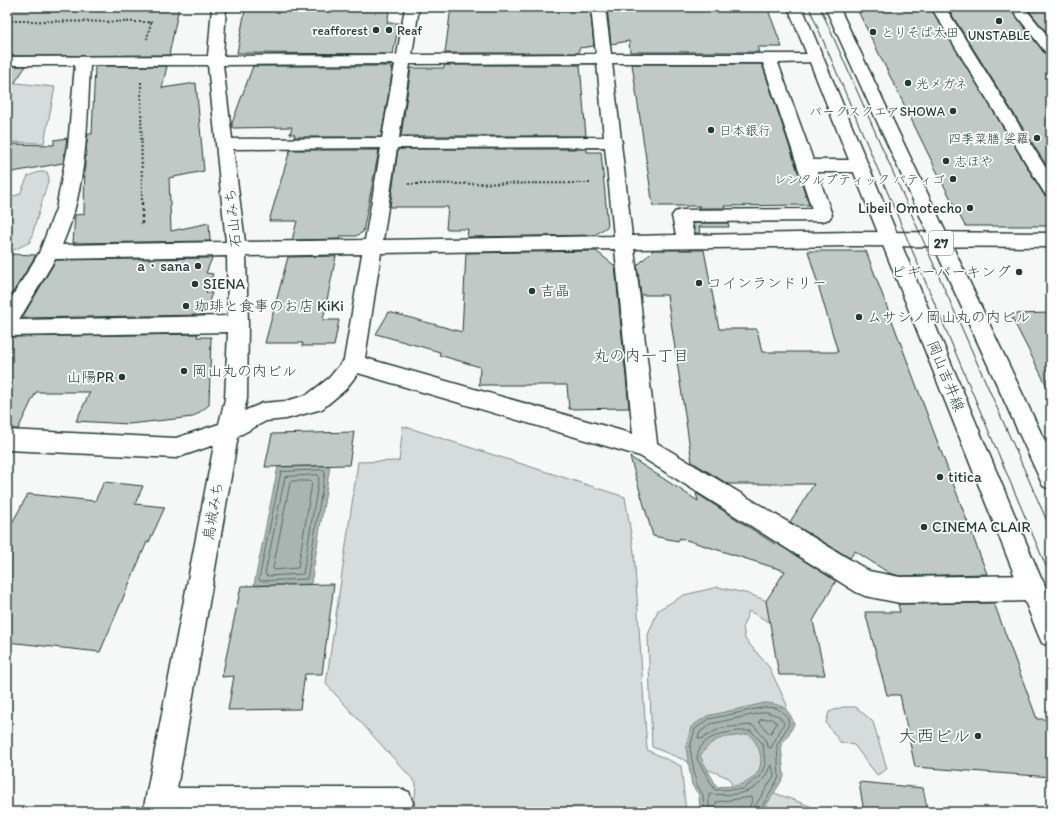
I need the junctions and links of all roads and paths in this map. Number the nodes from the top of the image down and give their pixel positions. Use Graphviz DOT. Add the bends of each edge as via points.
graph roads {
  1 [pos="219,7"];
  2 [pos="412,7"];
  3 [pos="598,7"];
  4 [pos="795,7"];
  5 [pos="832,7"];
  6 [pos="938,7"];
  7 [pos="1017,7"];
  8 [pos="7,21"];
  9 [pos="1051,50"];
  10 [pos="770,58"];
  11 [pos="816,58"];
  12 [pos="403,59"];
  13 [pos="605,59"];
  14 [pos="7,61"];
  15 [pos="83,61"];
  16 [pos="141,61"];
  17 [pos="215,61"];
  18 [pos="391,142"];
  19 [pos="614,142"];
  20 [pos="224,144"];
  21 [pos="806,166"];
  22 [pos="859,166"];
  23 [pos="618,183"];
  24 [pos="384,185"];
  25 [pos="1051,190"];
  26 [pos="890,239"];
  27 [pos="940,240"];
  28 [pos="1051,240"];
  29 [pos="686,241"];
  30 [pos="623,242"];
  31 [pos="374,246"];
  32 [pos="236,249"];
  33 [pos="142,251"];
  34 [pos="50,252"];
  35 [pos="7,322"];
  36 [pos="238,324"];
  37 [pos="7,328"];
  38 [pos="354,363"];
  39 [pos="228,430"];
  40 [pos="7,440"];
  41 [pos="646,448"];
  42 [pos="1051,479"];
  43 [pos="1033,588"];
  44 [pos="1051,634"];
  45 [pos="398,803"];
  46 [pos="159,807"];
  1 -- 17 [label="street, 石山みち"];
  2 -- 12 [label="street"];
  3 -- 13 [label="street"];
  4 -- 11 [label="street, 岡山吉井線"];
  5 -- 27 [label="street, 27"];
  6 -- 25 [label="street"];
  7 -- 9 [label="street"];
  8 -- 16 [label="path" via="151,22"];
  10 -- 11 [label="street"];
  10 -- 13 [label="street"];
  10 -- 21 [label="street"];
  11 -- 22 [label="street, 岡山吉井線"];
  12 -- 13 [label="street"];
  12 -- 17 [label="street"];
  12 -- 18 [label="street"];
  13 -- 19 [label="street"];
  14 -- 15 [label="street"];
  15 -- 16 [label="street"];
  15 -- 34 [label="street" via="76,161 59,229"];
  16 -- 17 [label="street"];
  16 -- 33 [label="path"];
  17 -- 20 [label="street, 石山みち"];
  18 -- 19 [label="street"];
  18 -- 20 [label="street"];
  18 -- 24 [label="street"];
  19 -- 23 [label="street"];
  20 -- 32 [label="street, 石山みち"];
  21 -- 22 [label="street"];
  21 -- 29 [label="street" via="823,215 681,216"];
  22 -- 26 [label="street, 岡山吉井線"];
  23 -- 24 [label="path"];
  23 -- 30 [label="street"];
  24 -- 31 [label="street"];
  26 -- 27 [label="street"];
  26 -- 29 [label="street"];
  26 -- 43 [label="street, 岡山吉井線"];
  27 -- 28 [label="street"];
  27 -- 42 [label="street, 27"];
  29 -- 30 [label="street"];
  30 -- 31 [label="street"];
  30 -- 41 [label="street"];
  31 -- 32 [label="street"];
  31 -- 38 [label="street"];
  32 -- 33 [label="street"];
  32 -- 36 [label="street, 石山みち"];
  33 -- 34 [label="street"];
  34 -- 35 [label="street"];
  36 -- 37 [label="street"];
  36 -- 39 [label="street, 石山みち" via="236,399"];
  38 -- 39 [label="street" via="337,384 314,402 286,410 263,412"];
  38 -- 41 [label="street"];
  39 -- 40 [label="street" via="176,448"];
  39 -- 46 [label="street, 烏城みち"];
  41 -- 43 [label="street" via="865,583 900,590"];
  43 -- 44 [label="street, 岡山吉井線"];
  45 -- 46 [label="street"];
}
